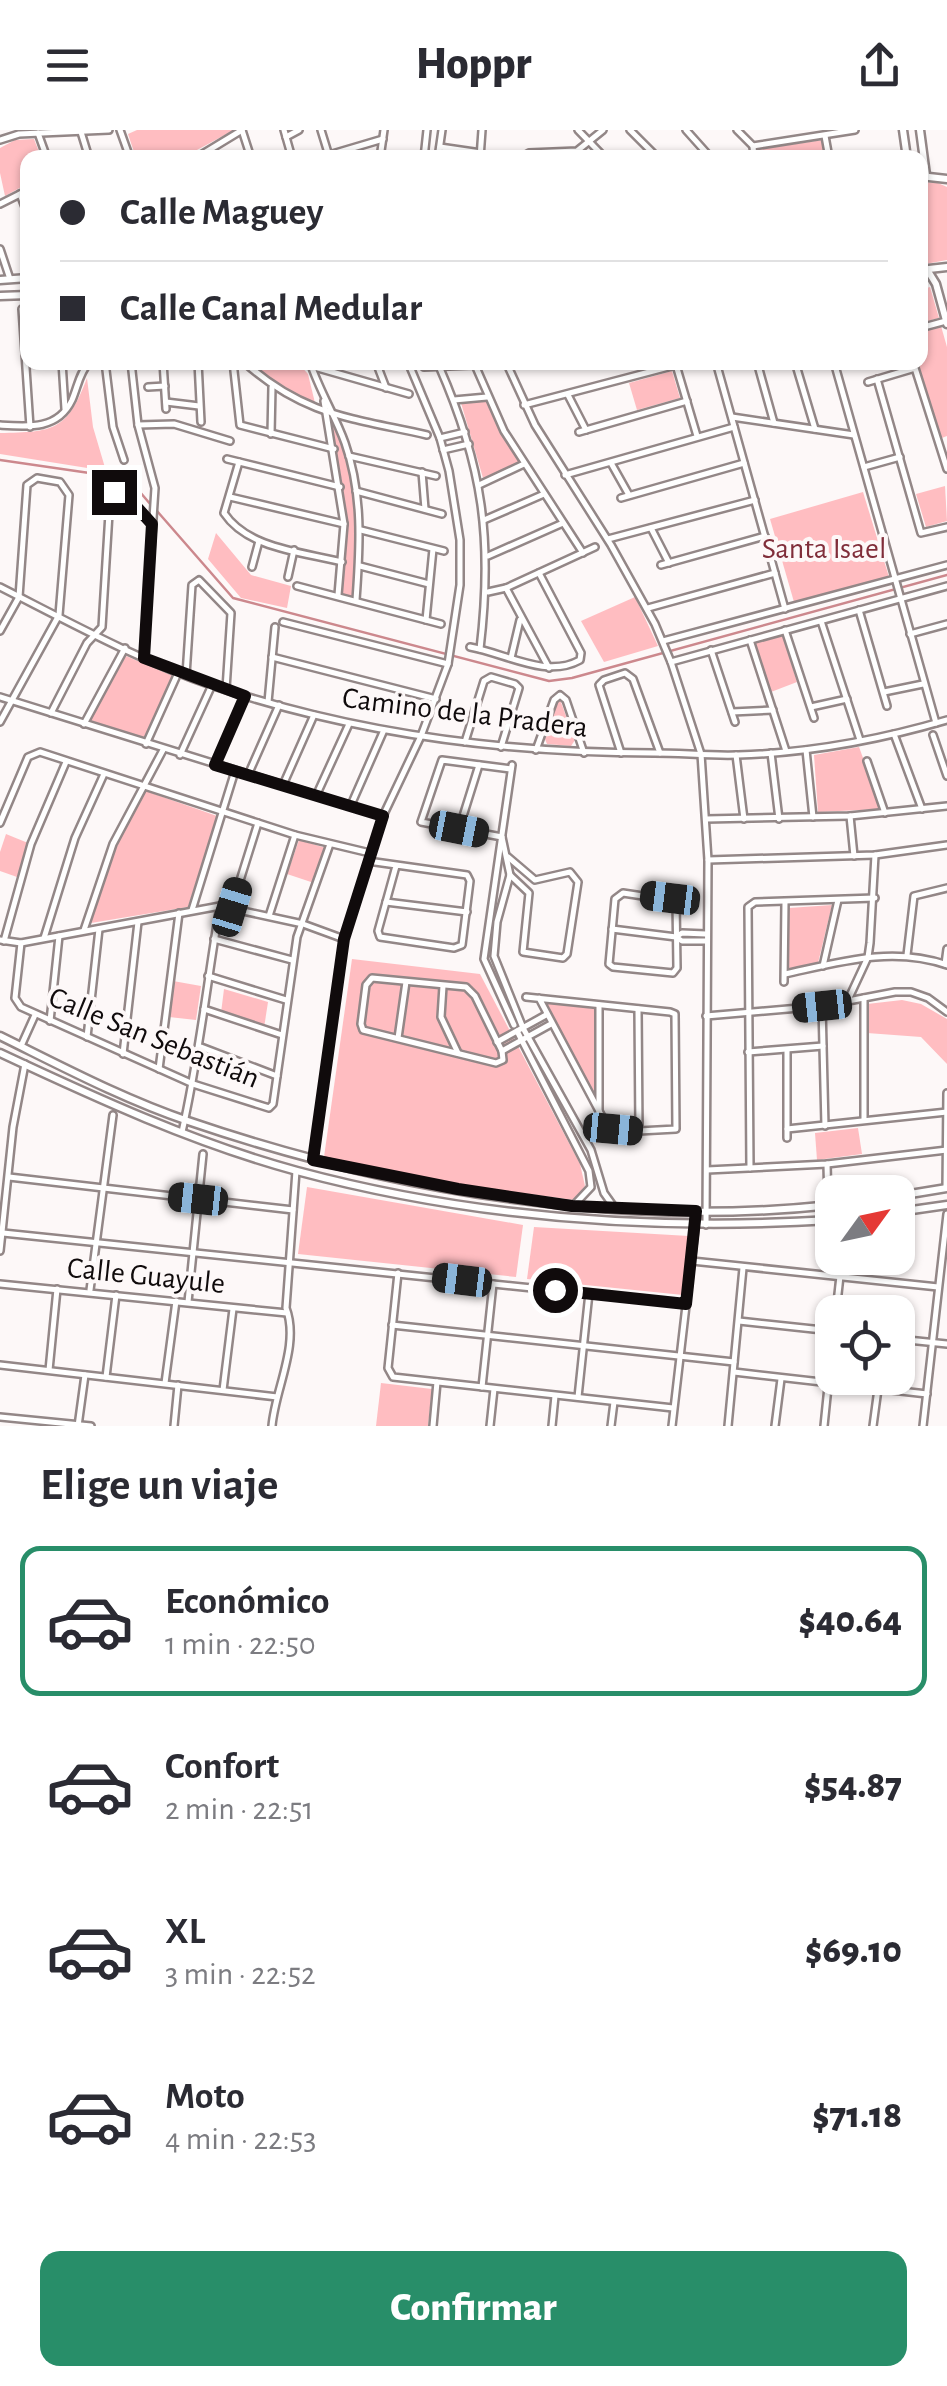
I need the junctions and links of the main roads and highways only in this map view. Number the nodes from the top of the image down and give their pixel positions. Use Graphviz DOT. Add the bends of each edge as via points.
graph roads {
  1 [pos="928,275"];
  2 [pos="947,323"];
  3 [pos="0,1036"];
  4 [pos="0,1053"];
  5 [pos="946,1188"];
  6 [pos="915,1193"];
  7 [pos="947,1205"];
  8 [pos="815,1206"];
  9 [pos="915,1210"];
  10 [pos="815,1221"];
  1 -- 2 [label="main road"];
  3 -- 8 [label="main road" via="185,1120 313,1160 572,1206 707,1211"];
  4 -- 10 [label="main road" via="182,1132 296,1171 454,1204 569,1220"];
  5 -- 6 [label="main road"];
  7 -- 9 [label="main road"];
}
